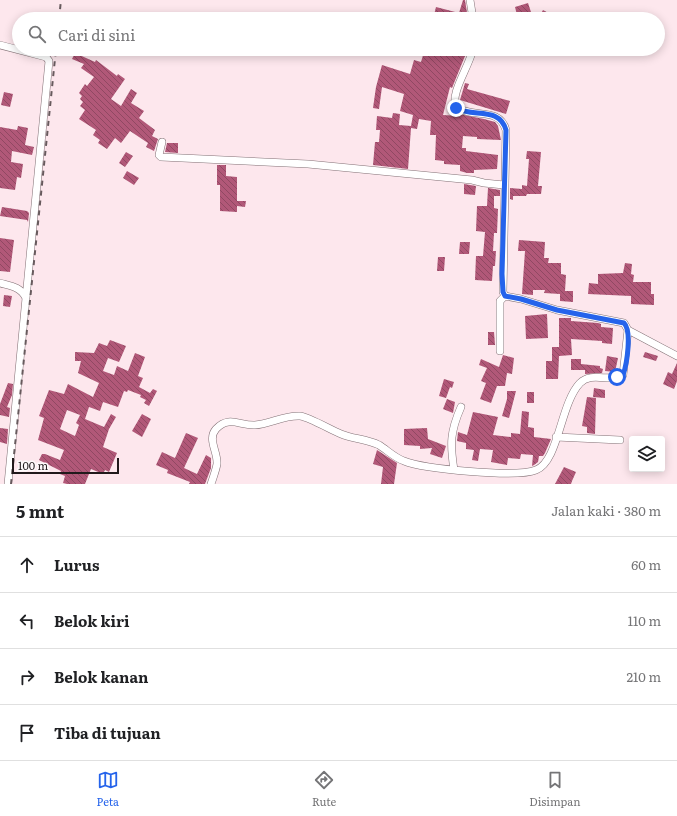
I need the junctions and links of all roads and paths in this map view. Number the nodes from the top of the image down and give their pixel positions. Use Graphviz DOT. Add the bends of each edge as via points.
graph roads {
  1 [pos="470,0"];
  2 [pos="472,12"];
  3 [pos="0,45"];
  4 [pos="12,48"];
  5 [pos="42,56"];
  6 [pos="471,56"];
  7 [pos="162,142"];
  8 [pos="504,185"];
  9 [pos="0,283"];
  10 [pos="505,296"];
  11 [pos="26,298"];
  12 [pos="628,330"];
  13 [pos="500,351"];
  14 [pos="677,356"];
  15 [pos="461,407"];
  16 [pos="556,437"];
  17 [pos="620,440"];
  18 [pos="454,470"];
  19 [pos="8,484"];
  20 [pos="211,484"];
  1 -- 2 [label="street"];
  3 -- 4 [label="street"];
  5 -- 11 [label="street" via="50,61"];
  6 -- 8 [label="street" via="454,96 455,106 462,111 494,115 504,124"];
  7 -- 8 [label="street" via="159,156 161,157 308,164"];
  8 -- 10 [label="street" via="502,284"];
  9 -- 11 [label="street" via="16,287"];
  10 -- 12 [label="street" via="557,310 621,321"];
  10 -- 13 [label="street" via="500,304"];
  11 -- 19 [label="street"];
  12 -- 14 [label="street"];
  12 -- 16 [label="street" via="623,375 583,380 568,404"];
  15 -- 18 [label="street" via="451,436"];
  16 -- 17 [label="street"];
  16 -- 18 [label="street" via="549,459 543,467 535,471"];
  18 -- 20 [label="street" via="403,461 378,445 344,435 300,416 254,425 235,421 224,423 215,430 212,437 217,464"];
}
